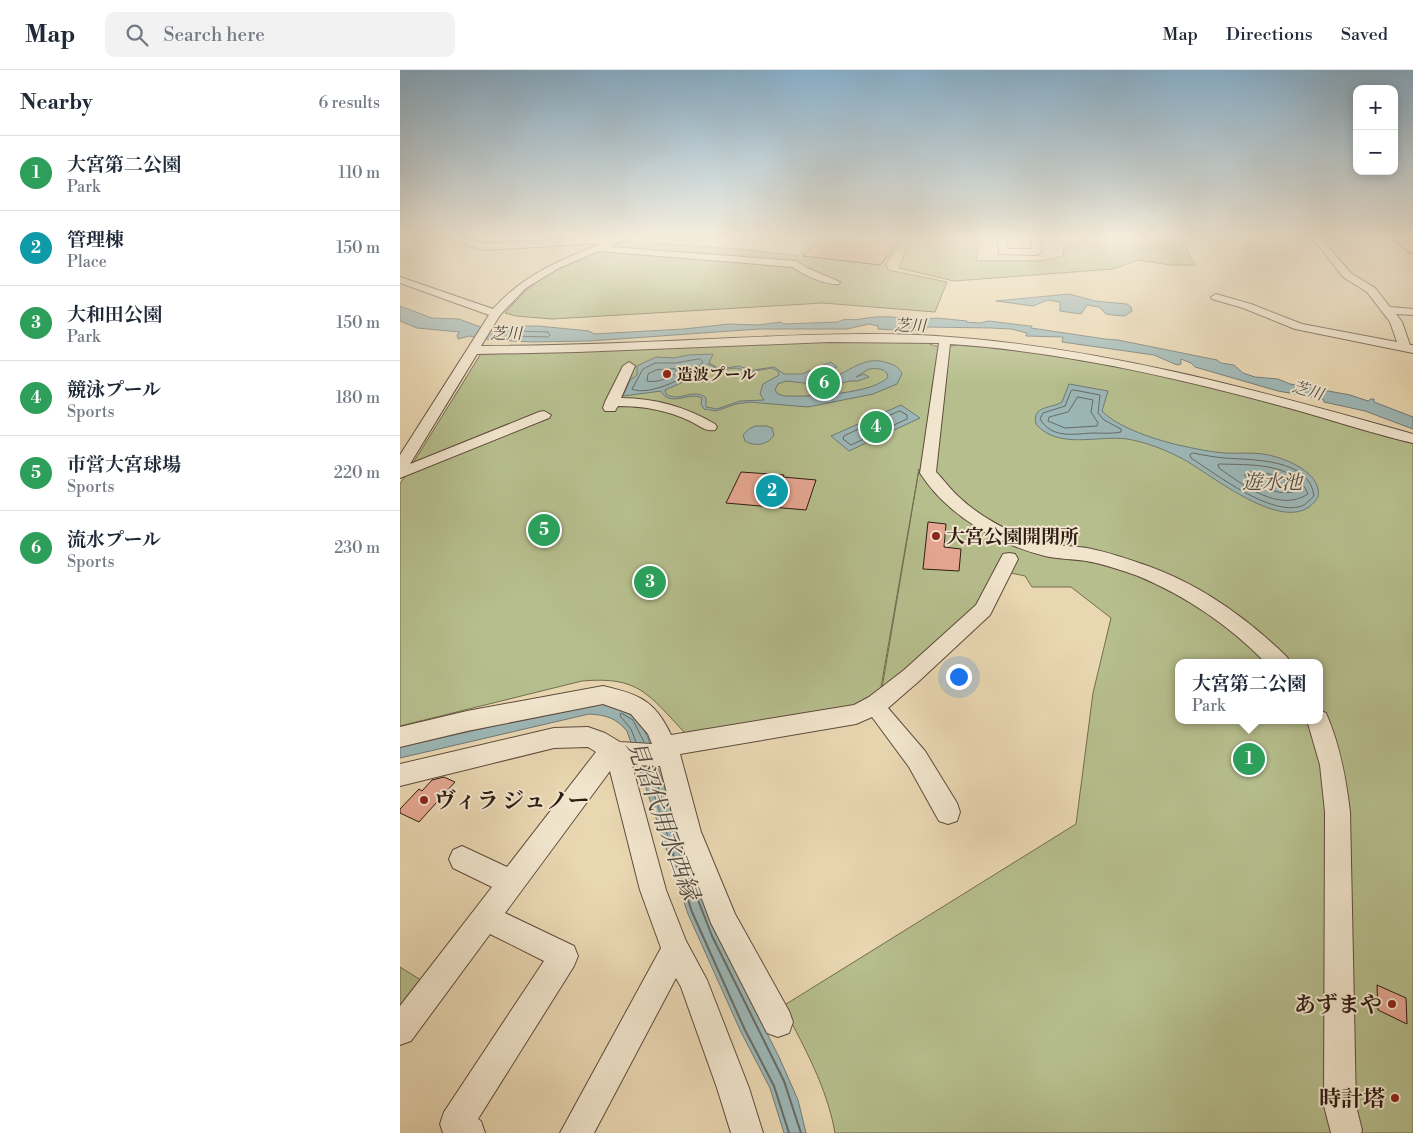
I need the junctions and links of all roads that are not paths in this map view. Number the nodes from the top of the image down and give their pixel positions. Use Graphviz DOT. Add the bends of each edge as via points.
graph roads {
  1 [pos="414,286"];
  2 [pos="522,286"];
  3 [pos="1364,286"];
  4 [pos="1216,297"];
  5 [pos="1387,310"];
  6 [pos="1413,312"];
  7 [pos="494,317"];
  8 [pos="945,340"];
  9 [pos="474,348"];
  10 [pos="1409,348"];
  11 [pos="629,366"];
  12 [pos="544,415"];
  13 [pos="710,427"];
  14 [pos="1413,439"];
  15 [pos="400,467"];
  16 [pos="400,473"];
  17 [pos="1009,559"];
  18 [pos="1276,659"];
  19 [pos="883,716"];
  20 [pos="1320,724"];
  21 [pos="400,737"];
  22 [pos="667,751"];
  23 [pos="614,752"];
  24 [pos="400,776"];
  25 [pos="948,812"];
  26 [pos="462,860"];
  27 [pos="512,883"];
  28 [pos="485,918"];
  29 [pos="676,950"];
  30 [pos="778,1022"];
  31 [pos="400,1030"];
  32 [pos="1346,1130"];
  33 [pos="469,1133"];
  34 [pos="576,1133"];
  35 [pos="747,1133"];
  1 -- 7 [label="street"];
  2 -- 7 [label="street"];
  3 -- 5 [label="street"];
  4 -- 10 [label="street" via="1299,327"];
  5 -- 6 [label="street"];
  5 -- 10 [label="street"];
  7 -- 9 [label="street"];
  8 -- 9 [label="street" via="833,337 526,350"];
  8 -- 14 [label="street" via="1063,353 1143,367"];
  8 -- 18 [label="street" via="928,473 948,496 968,513 1010,536 1043,548 1092,556 1137,569 1167,582 1218,610"];
  9 -- 15 [label="street"];
  11 -- 13 [label="street" via="611,405 628,402 660,405 688,414"];
  12 -- 16 [label="street"];
  17 -- 22 [label="street" via="983,610 877,704 856,714"];
  19 -- 25 [label="street" via="917,758"];
  20 -- 32 [label="street" via="1334,776 1338,845 1340,1106"];
  21 -- 22 [label="street" via="467,720 603,695 639,707 656,727"];
  22 -- 23 [label="street"];
  22 -- 30 [label="street" via="689,832 725,923"];
  23 -- 24 [label="street" via="588,737 554,738"];
  23 -- 27 [label="street"];
  23 -- 29 [label="street" via="653,890"];
  26 -- 27 [label="street"];
  27 -- 28 [label="street"];
  28 -- 31 [label="street"];
  28 -- 33 [label="street" via="564,956 456,1124"];
  29 -- 34 [label="street"];
  29 -- 35 [label="street" via="692,980"];
}
